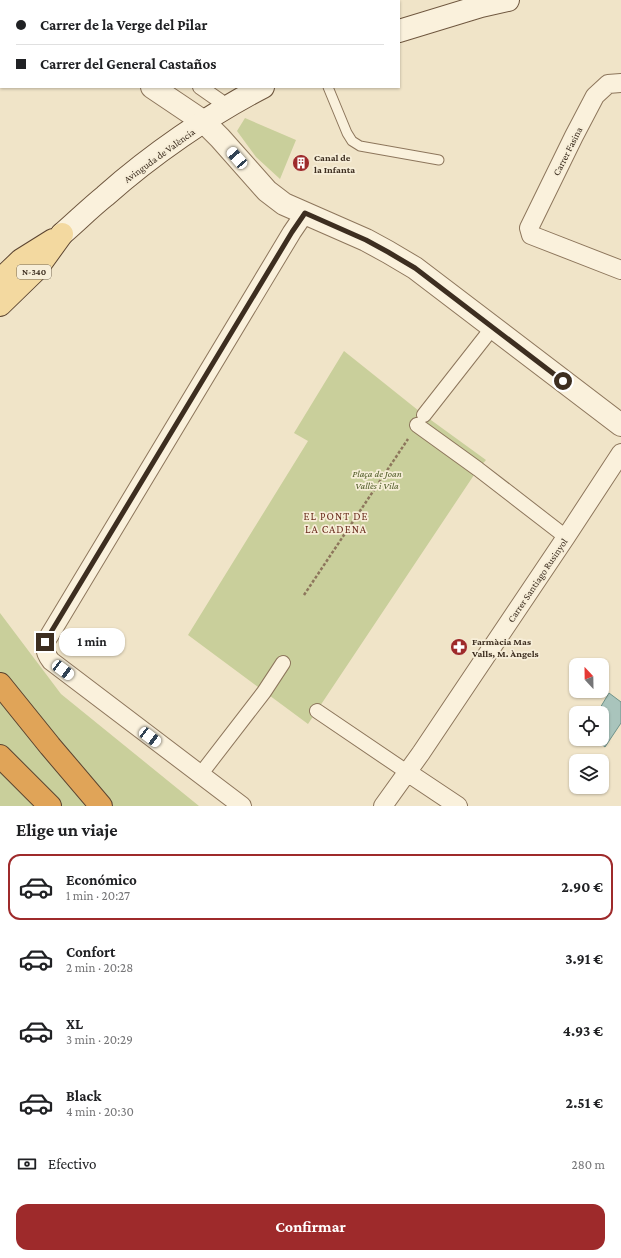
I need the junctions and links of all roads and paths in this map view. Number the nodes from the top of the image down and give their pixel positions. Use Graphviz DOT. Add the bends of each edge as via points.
graph roads {
  1 [pos="508,0"];
  2 [pos="400,31"];
  3 [pos="621,83"];
  4 [pos="153,88"];
  5 [pos="201,88"];
  6 [pos="261,88"];
  7 [pos="328,88"];
  8 [pos="220,101"];
  9 [pos="204,122"];
  10 [pos="439,160"];
  11 [pos="305,213"];
  12 [pos="62,234"];
  13 [pos="621,270"];
  14 [pos="0,280"];
  15 [pos="0,305"];
  16 [pos="493,327"];
  17 [pos="420,420"];
  18 [pos="621,425"];
  19 [pos="621,453"];
  20 [pos="566,537"];
  21 [pos="304,595"];
  22 [pos="283,663"];
  23 [pos="0,684"];
  24 [pos="317,711"];
  25 [pos="0,756"];
  26 [pos="407,772"];
  27 [pos="200,775"];
  28 [pos="50,806"];
  29 [pos="101,806"];
  30 [pos="242,806"];
  31 [pos="383,806"];
  32 [pos="458,806"];
  1 -- 2 [label="street"];
  3 -- 13 [label="street, Carrer Fasina" via="608,84 596,96 528,228 531,235"];
  4 -- 9 [label="street"];
  5 -- 8 [label="street"];
  6 -- 9 [label="street, Avinguda de València / N-340"];
  7 -- 10 [label="lane" via="352,141 360,146"];
  9 -- 11 [label="street" via="267,191 284,204"];
  9 -- 12 [label="street, Avinguda de València / N-340" via="111,190"];
  11 -- 16 [label="street" via="366,240 415,268"];
  11 -- 27 [label="street" via="45,642 46,655 51,661"];
  12 -- 14 [label="main road, Avinguda de València / N-340" via="21,260"];
  12 -- 15 [label="main road, Avinguda de València / N-340" via="36,270"];
  16 -- 17 [label="street"];
  16 -- 18 [label="street"];
  17 -- 20 [label="street"];
  17 -- 21 [label="path"];
  19 -- 20 [label="street, Carrer Santiago Rusinyol"];
  20 -- 26 [label="street, Carrer Santiago Rusinyol"];
  22 -- 27 [label="street" via="264,692"];
  23 -- 29 [label="highway"];
  24 -- 26 [label="street"];
  25 -- 28 [label="highway"];
  26 -- 31 [label="street, Carrer Santiago Rusinyol"];
  26 -- 32 [label="street"];
  27 -- 30 [label="street"];
}
